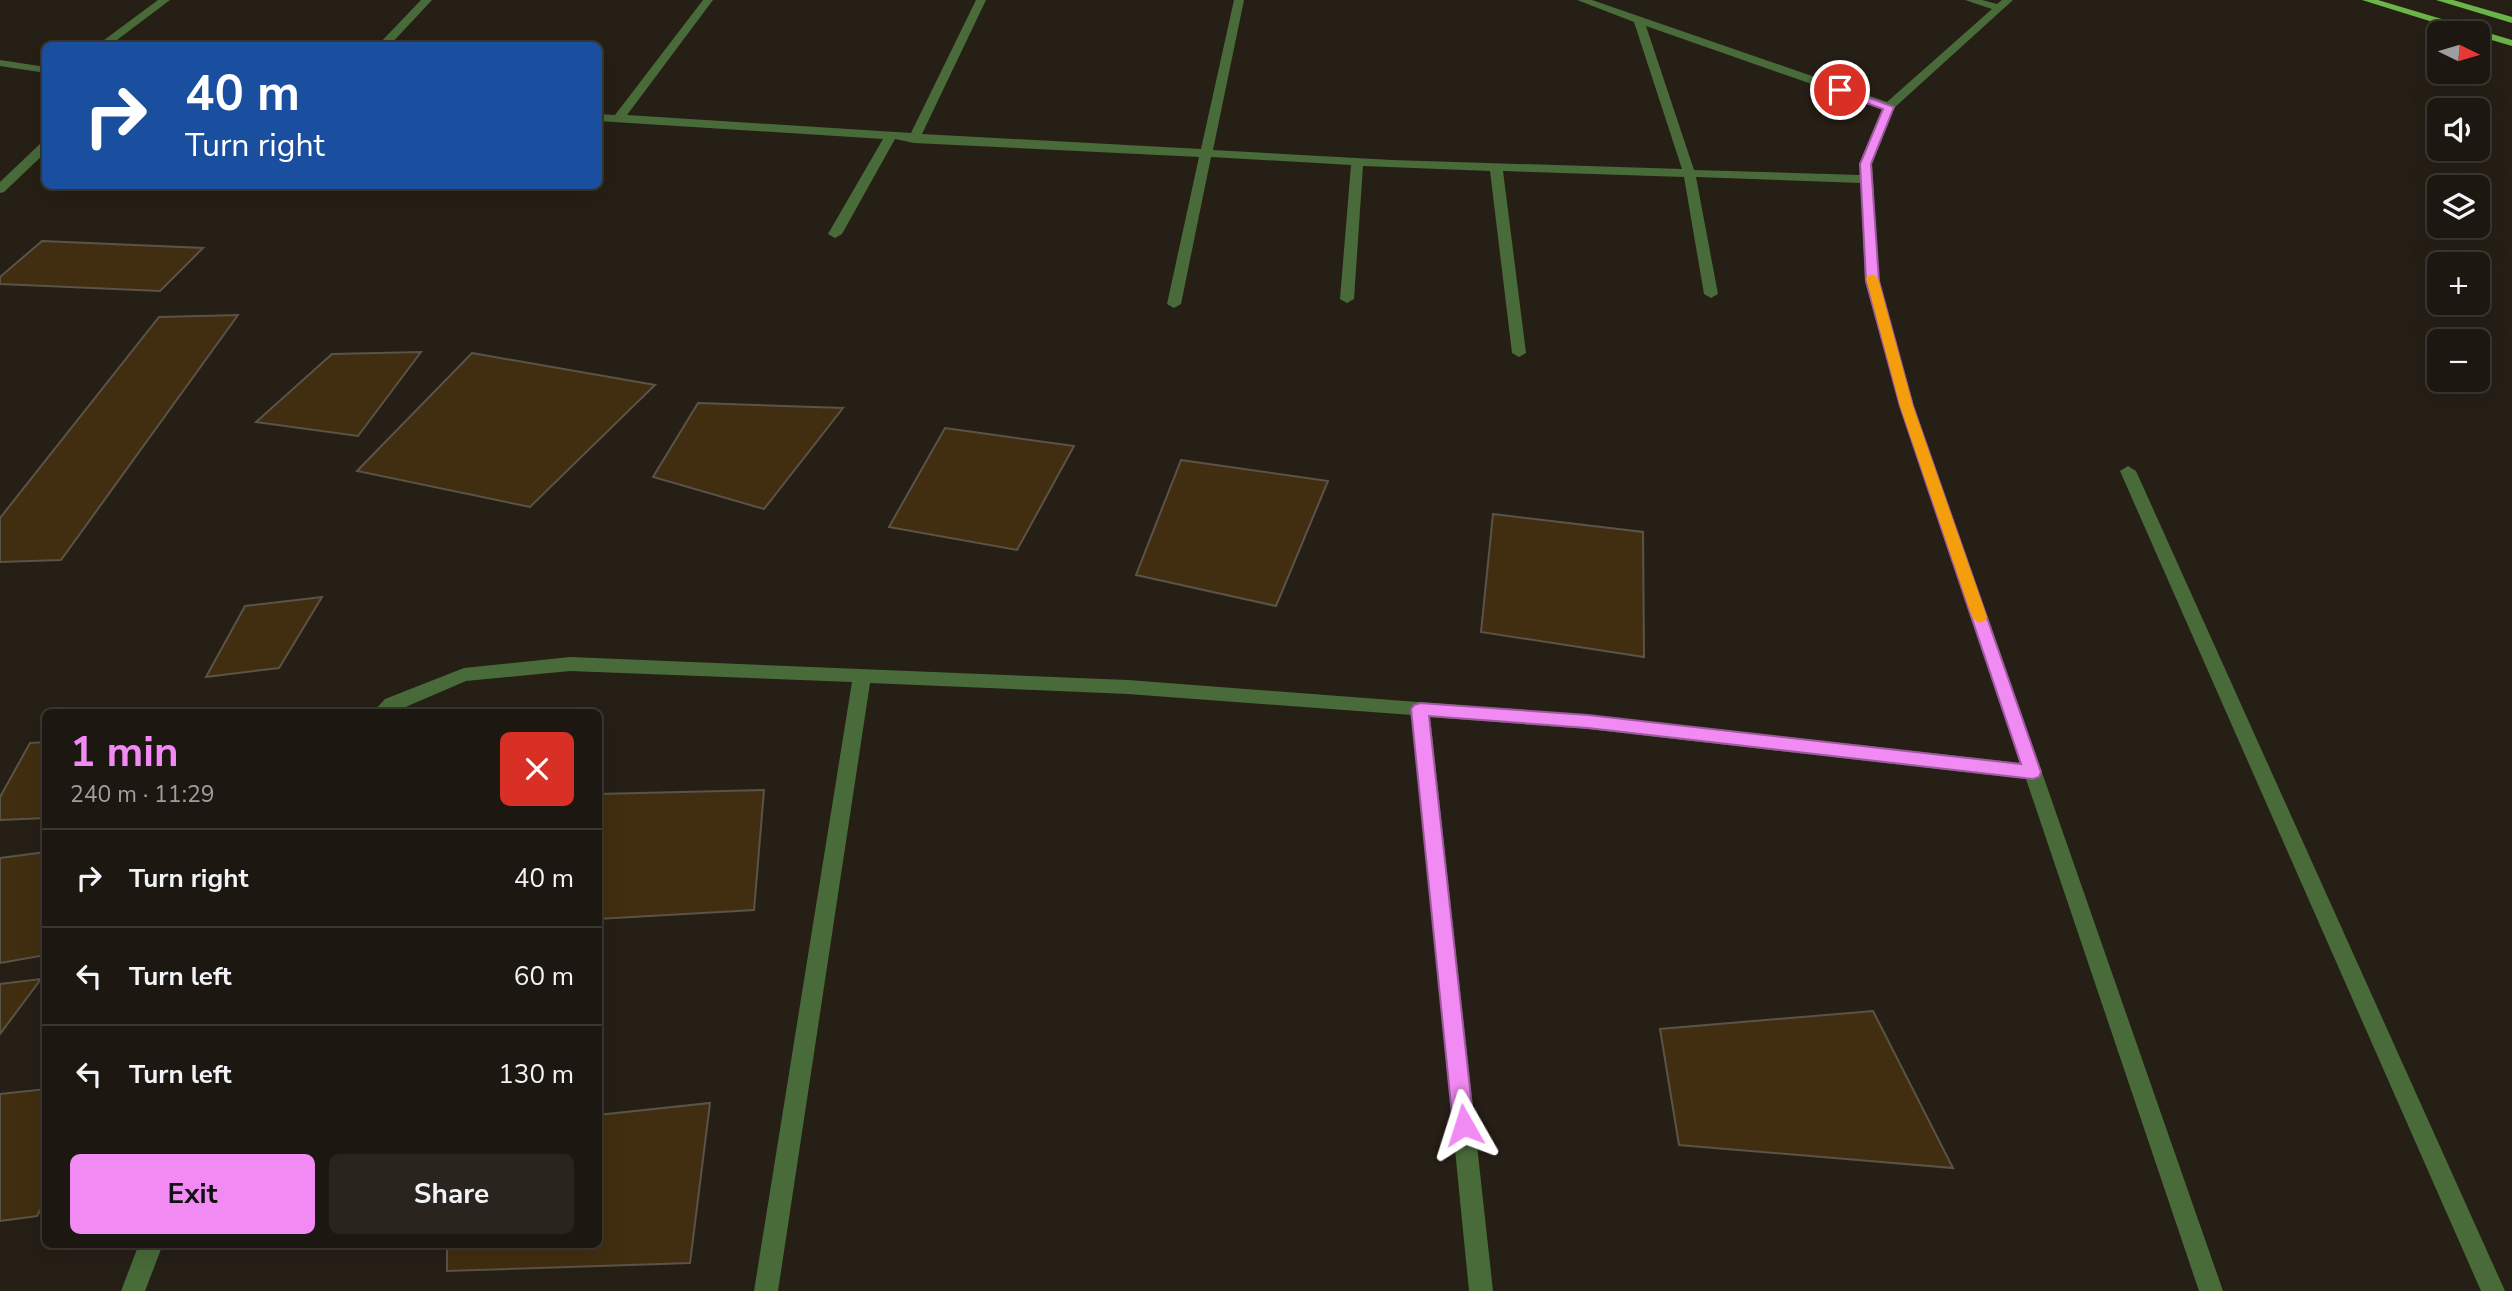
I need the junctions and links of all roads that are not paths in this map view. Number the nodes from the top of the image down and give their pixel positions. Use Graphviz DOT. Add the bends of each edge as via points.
graph roads {
  1 [pos="165,0"];
  2 [pos="427,0"];
  3 [pos="708,0"];
  4 [pos="981,0"];
  5 [pos="1239,0"];
  6 [pos="1582,0"];
  7 [pos="1970,0"];
  8 [pos="2367,0"];
  9 [pos="2441,0"];
  10 [pos="2004,4"];
  11 [pos="1639,20"];
  12 [pos="2512,20"];
  13 [pos="107,42"];
  14 [pos="386,42"];
  15 [pos="2512,43"];
  16 [pos="0,63"];
  17 [pos="42,69"];
  18 [pos="1889,107"];
  19 [pos="602,117"];
  20 [pos="619,118"];
  21 [pos="890,137"];
  22 [pos="914,139"];
  23 [pos="42,149"];
  24 [pos="1205,151"];
  25 [pos="1357,161"];
  26 [pos="1496,166"];
  27 [pos="1689,172"];
  28 [pos="1866,178"];
  29 [pos="0,189"];
  30 [pos="835,234"];
  31 [pos="1711,294"];
  32 [pos="1347,299"];
  33 [pos="1174,304"];
  34 [pos="1519,353"];
  35 [pos="2128,471"];
  36 [pos="862,676"];
  37 [pos="385,709"];
  38 [pos="1420,709"];
  39 [pos="2033,772"];
  40 [pos="149,1248"];
  41 [pos="133,1291"];
  42 [pos="766,1291"];
  43 [pos="1481,1291"];
  44 [pos="2211,1291"];
  45 [pos="2493,1291"];
  1 -- 13 [label="street"];
  2 -- 14 [label="street"];
  3 -- 20 [label="street"];
  4 -- 22 [label="street"];
  5 -- 24 [label="street"];
  6 -- 11 [label="street"];
  7 -- 10 [label="street"];
  8 -- 15 [label="main road"];
  9 -- 12 [label="main road"];
  10 -- 18 [label="street"];
  11 -- 18 [label="street"];
  11 -- 27 [label="street"];
  16 -- 17 [label="street"];
  18 -- 28 [label="street" via="1866,164"];
  19 -- 20 [label="street"];
  20 -- 21 [label="street"];
  21 -- 22 [label="street"];
  21 -- 30 [label="street"];
  22 -- 24 [label="street"];
  23 -- 29 [label="street"];
  24 -- 25 [label="street"];
  24 -- 33 [label="street"];
  25 -- 26 [label="street"];
  25 -- 32 [label="street"];
  26 -- 27 [label="street"];
  26 -- 34 [label="street"];
  27 -- 28 [label="street"];
  27 -- 31 [label="street"];
  28 -- 39 [label="street" via="1872,281 1903,394"];
  35 -- 45 [label="street"];
  36 -- 37 [label="street" via="570,664 464,675"];
  36 -- 38 [label="street" via="1128,687"];
  36 -- 42 [label="street"];
  38 -- 39 [label="street" via="1588,722"];
  38 -- 43 [label="street"];
  39 -- 44 [label="street"];
  40 -- 41 [label="street"];
}
